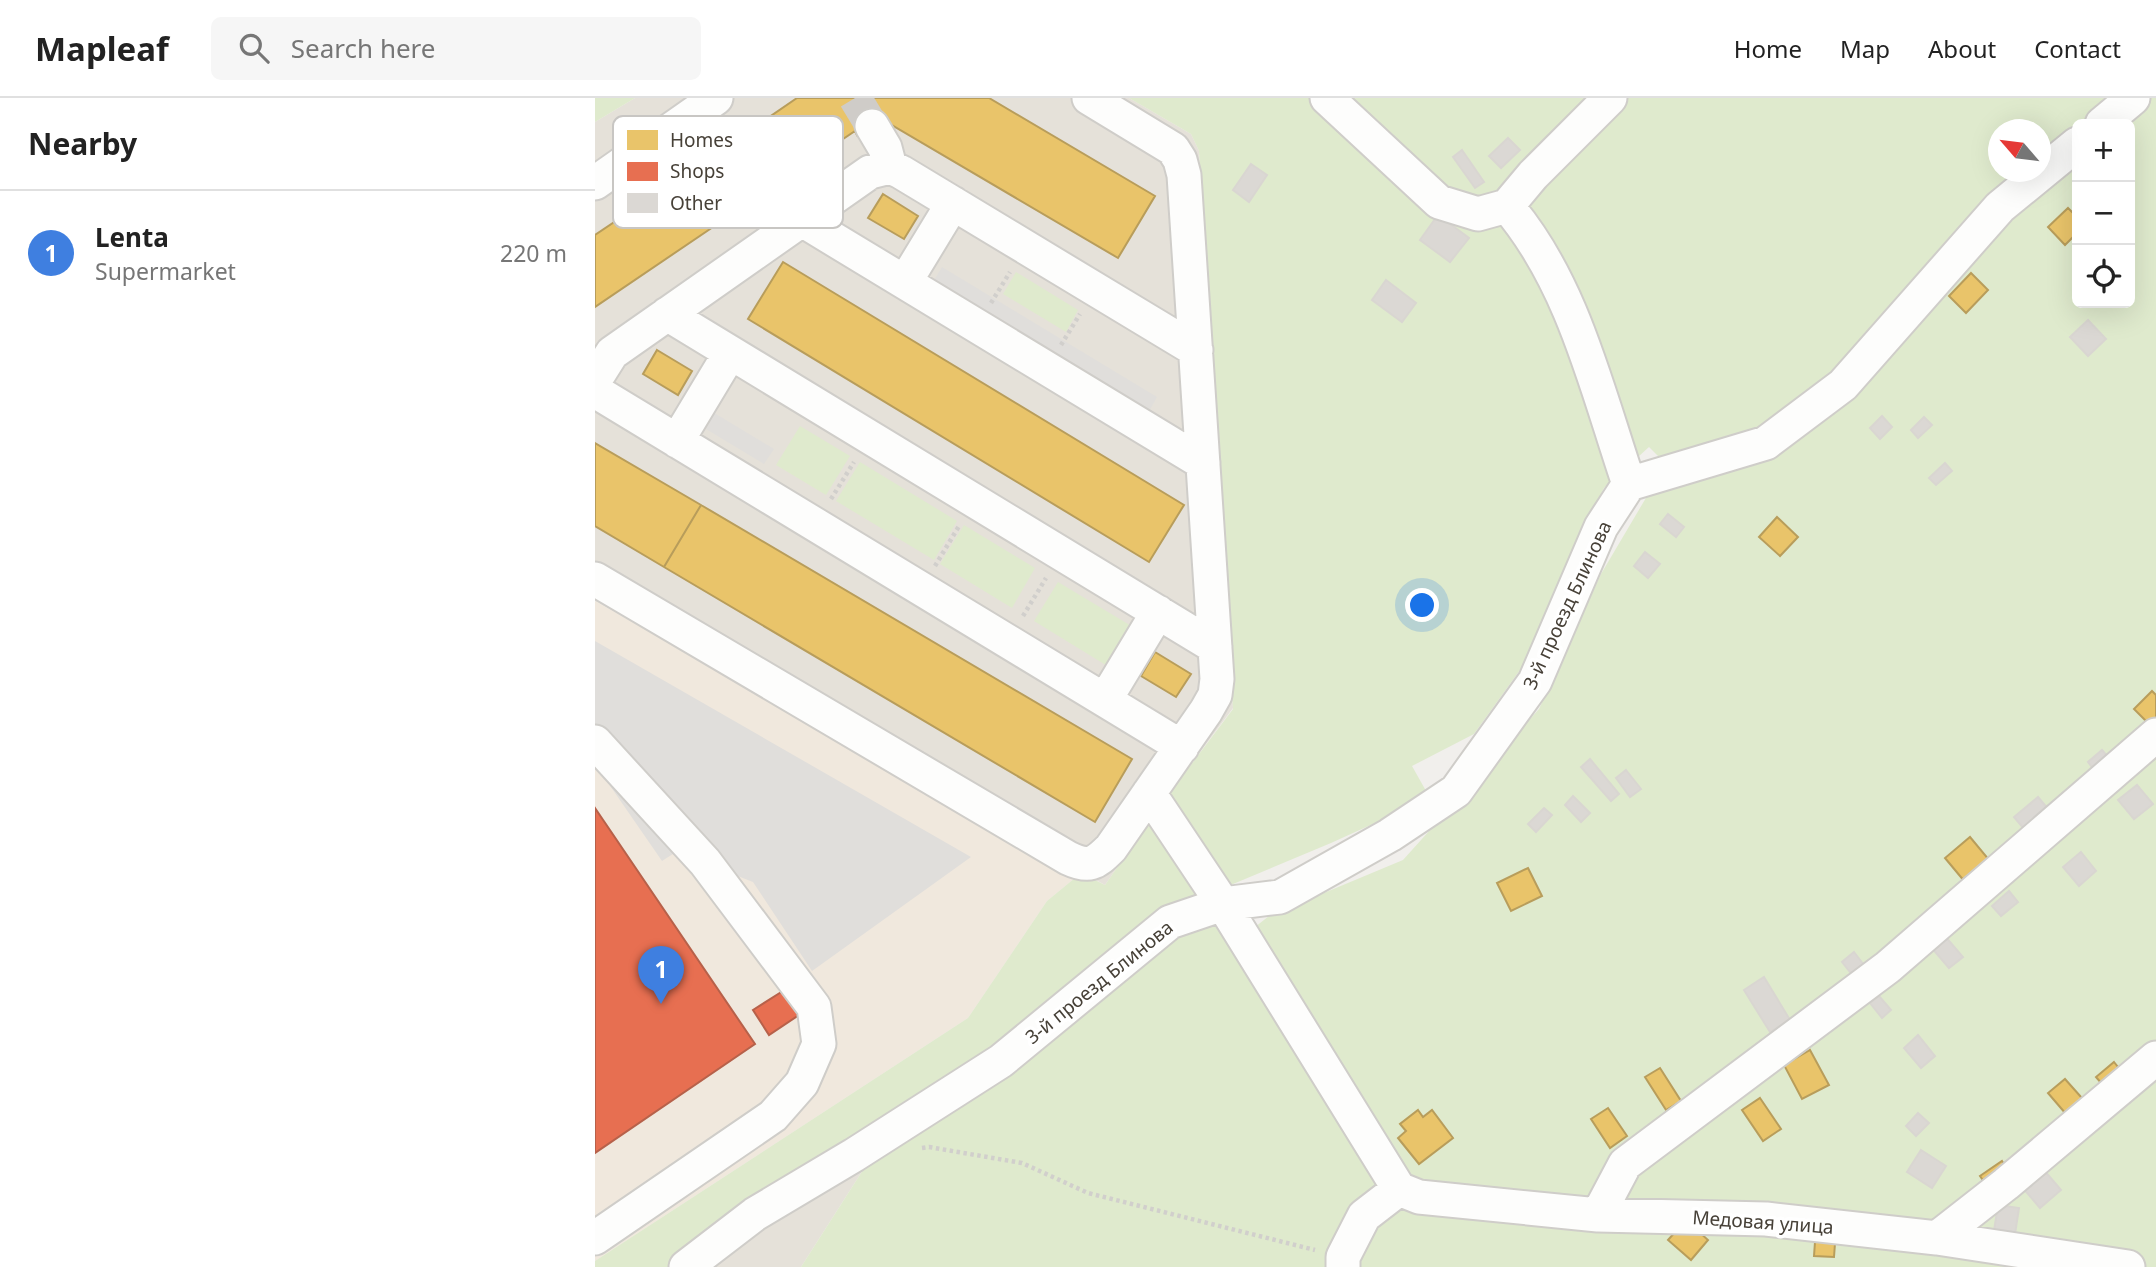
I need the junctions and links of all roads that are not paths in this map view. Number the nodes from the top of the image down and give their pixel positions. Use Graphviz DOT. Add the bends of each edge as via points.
graph roads {
  1 [pos="716,98"];
  2 [pos="1089,98"];
  3 [pos="1327,98"];
  4 [pos="1611,98"];
  5 [pos="2133,98"];
  6 [pos="690,116"];
  7 [pos="2108,119"];
  8 [pos="872,126"];
  9 [pos="2072,148"];
  10 [pos="890,167"];
  11 [pos="613,170"];
  12 [pos="595,183"];
  13 [pos="843,191"];
  14 [pos="953,203"];
  15 [pos="1507,206"];
  16 [pos="791,228"];
  17 [pos="815,228"];
  18 [pos="905,282"];
  19 [pos="667,314"];
  20 [pos="1196,350"];
  21 [pos="730,353"];
  22 [pos="595,380"];
  23 [pos="595,391"];
  24 [pos="677,440"];
  25 [pos="1203,463"];
  26 [pos="1629,484"];
  27 [pos="595,579"];
  28 [pos="1158,612"];
  29 [pos="1215,647"];
  30 [pos="1105,700"];
  31 [pos="2156,735"];
  32 [pos="595,742"];
  33 [pos="1182,747"];
  34 [pos="1149,793"];
  35 [pos="1223,904"];
  36 [pos="2156,1058"];
  37 [pos="1399,1189"];
  38 [pos="1598,1215"];
  39 [pos="595,1238"];
  40 [pos="1937,1238"];
  41 [pos="1343,1262"];
  42 [pos="686,1267"];
  43 [pos="2128,1267"];
  1 -- 6 [label="street"];
  2 -- 20 [label="street" via="1164,142 1180,160"];
  3 -- 15 [label="street" via="1439,202 1478,214"];
  4 -- 15 [label="street"];
  5 -- 7 [label="street"];
  8 -- 10 [label="street"];
  9 -- 26 [label="street" via="2000,207 1843,385 1766,443"];
  10 -- 13 [label="street" via="870,172"];
  10 -- 14 [label="street"];
  11 -- 12 [label="street"];
  14 -- 18 [label="street"];
  14 -- 20 [label="street"];
  15 -- 26 [label="street" via="1525,227 1569,309"];
  16 -- 19 [label="street"];
  17 -- 18 [label="street"];
  18 -- 25 [label="street"];
  19 -- 21 [label="street"];
  19 -- 22 [label="street" via="612,353"];
  20 -- 25 [label="street"];
  21 -- 24 [label="street"];
  21 -- 28 [label="street"];
  23 -- 24 [label="street"];
  24 -- 30 [label="street"];
  25 -- 29 [label="street"];
  26 -- 35 [label="street, 3-й проезд Блинова" via="1601,527 1535,681 1456,791 1390,835 1280,897"];
  27 -- 34 [label="street" via="1082,864 1097,862 1111,848"];
  28 -- 29 [label="street"];
  28 -- 30 [label="street"];
  29 -- 33 [label="street" via="1215,695"];
  30 -- 33 [label="street"];
  31 -- 38 [label="street" via="1888,967 1625,1164"];
  32 -- 39 [label="street" via="705,862 814,1006 819,1044 802,1083 773,1116"];
  33 -- 34 [label="street"];
  34 -- 35 [label="street"];
  35 -- 37 [label="street"];
  35 -- 42 [label="street, 3-й проезд Блинова" via="1170,922 1001,1061 755,1214"];
  36 -- 40 [label="street"];
  37 -- 38 [label="street, Медовая улица" via="1419,1197"];
  37 -- 41 [label="street" via="1364,1216"];
  38 -- 40 [label="street, Медовая улица" via="1766,1219"];
  40 -- 43 [label="street, Медовая улица"];
}
